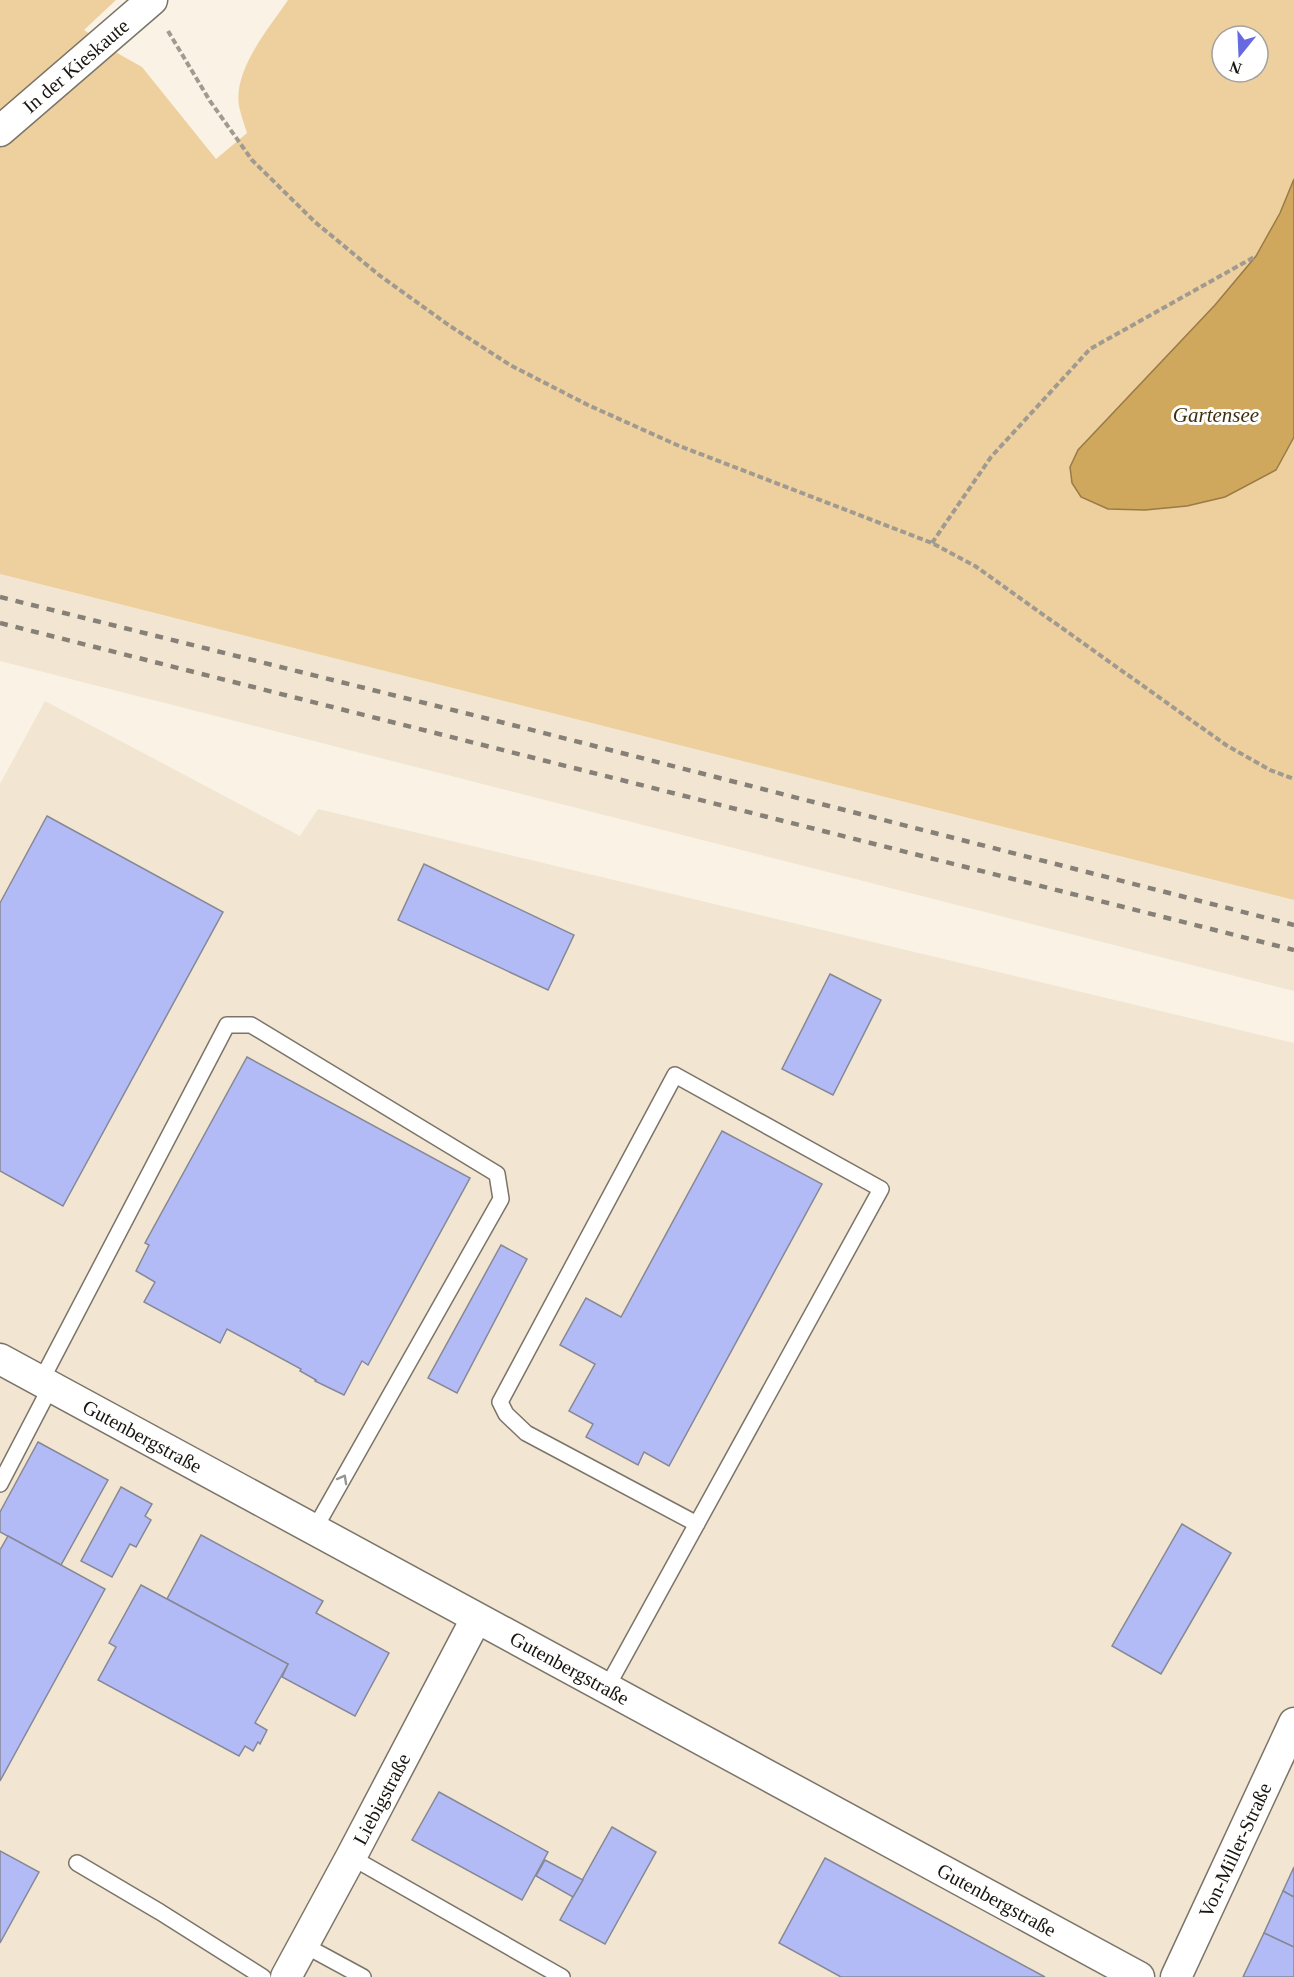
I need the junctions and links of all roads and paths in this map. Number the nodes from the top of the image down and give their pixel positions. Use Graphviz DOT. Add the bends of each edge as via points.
graph roads {
  1 [pos="151,1"];
  2 [pos="0,131"];
  3 [pos="1256,256"];
  4 [pos="932,543"];
  5 [pos="1294,779"];
  6 [pos="0,1359"];
  7 [pos="46,1384"];
  8 [pos="0,1484"];
  9 [pos="697,1524"];
  10 [pos="314,1530"];
  11 [pos="476,1619"];
  12 [pos="606,1689"];
  13 [pos="1294,1723"];
  14 [pos="351,1857"];
  15 [pos="77,1863"];
  16 [pos="304,1945"];
  17 [pos="263,1977"];
  18 [pos="285,1977"];
  19 [pos="363,1977"];
  20 [pos="562,1977"];
  21 [pos="1139,1977"];
  22 [pos="1176,1977"];
  1 -- 2 [label="street, In der Kieskaute"];
  1 -- 4 [label="path" via="210,101 252,160 315,222 447,324 510,365 588,405 677,445"];
  3 -- 4 [label="path" via="1090,350 991,457"];
  4 -- 5 [label="path" via="975,566 1226,745"];
  6 -- 7 [label="street, Gutenbergstraße"];
  7 -- 8 [label="lane"];
  7 -- 10 [label="street, Gutenbergstraße"];
  10 -- 7 [label="lane, one-way" via="501,1198 497,1174 251,1025 227,1025"];
  9 -- 9 [label="lane" via="881,1189 675,1075 500,1402 506,1414 526,1433"];
  9 -- 12 [label="lane"];
  10 -- 11 [label="street, Gutenbergstraße"];
  11 -- 12 [label="street, Gutenbergstraße"];
  11 -- 14 [label="street, Liebigstraße"];
  12 -- 21 [label="street, Gutenbergstraße"];
  13 -- 22 [label="street, Von-Miller-Straße"];
  14 -- 16 [label="street, Liebigstraße"];
  14 -- 20 [label="lane"];
  15 -- 17 [label="lane"];
  16 -- 18 [label="street, Liebigstraße"];
  16 -- 19 [label="lane"];
}
